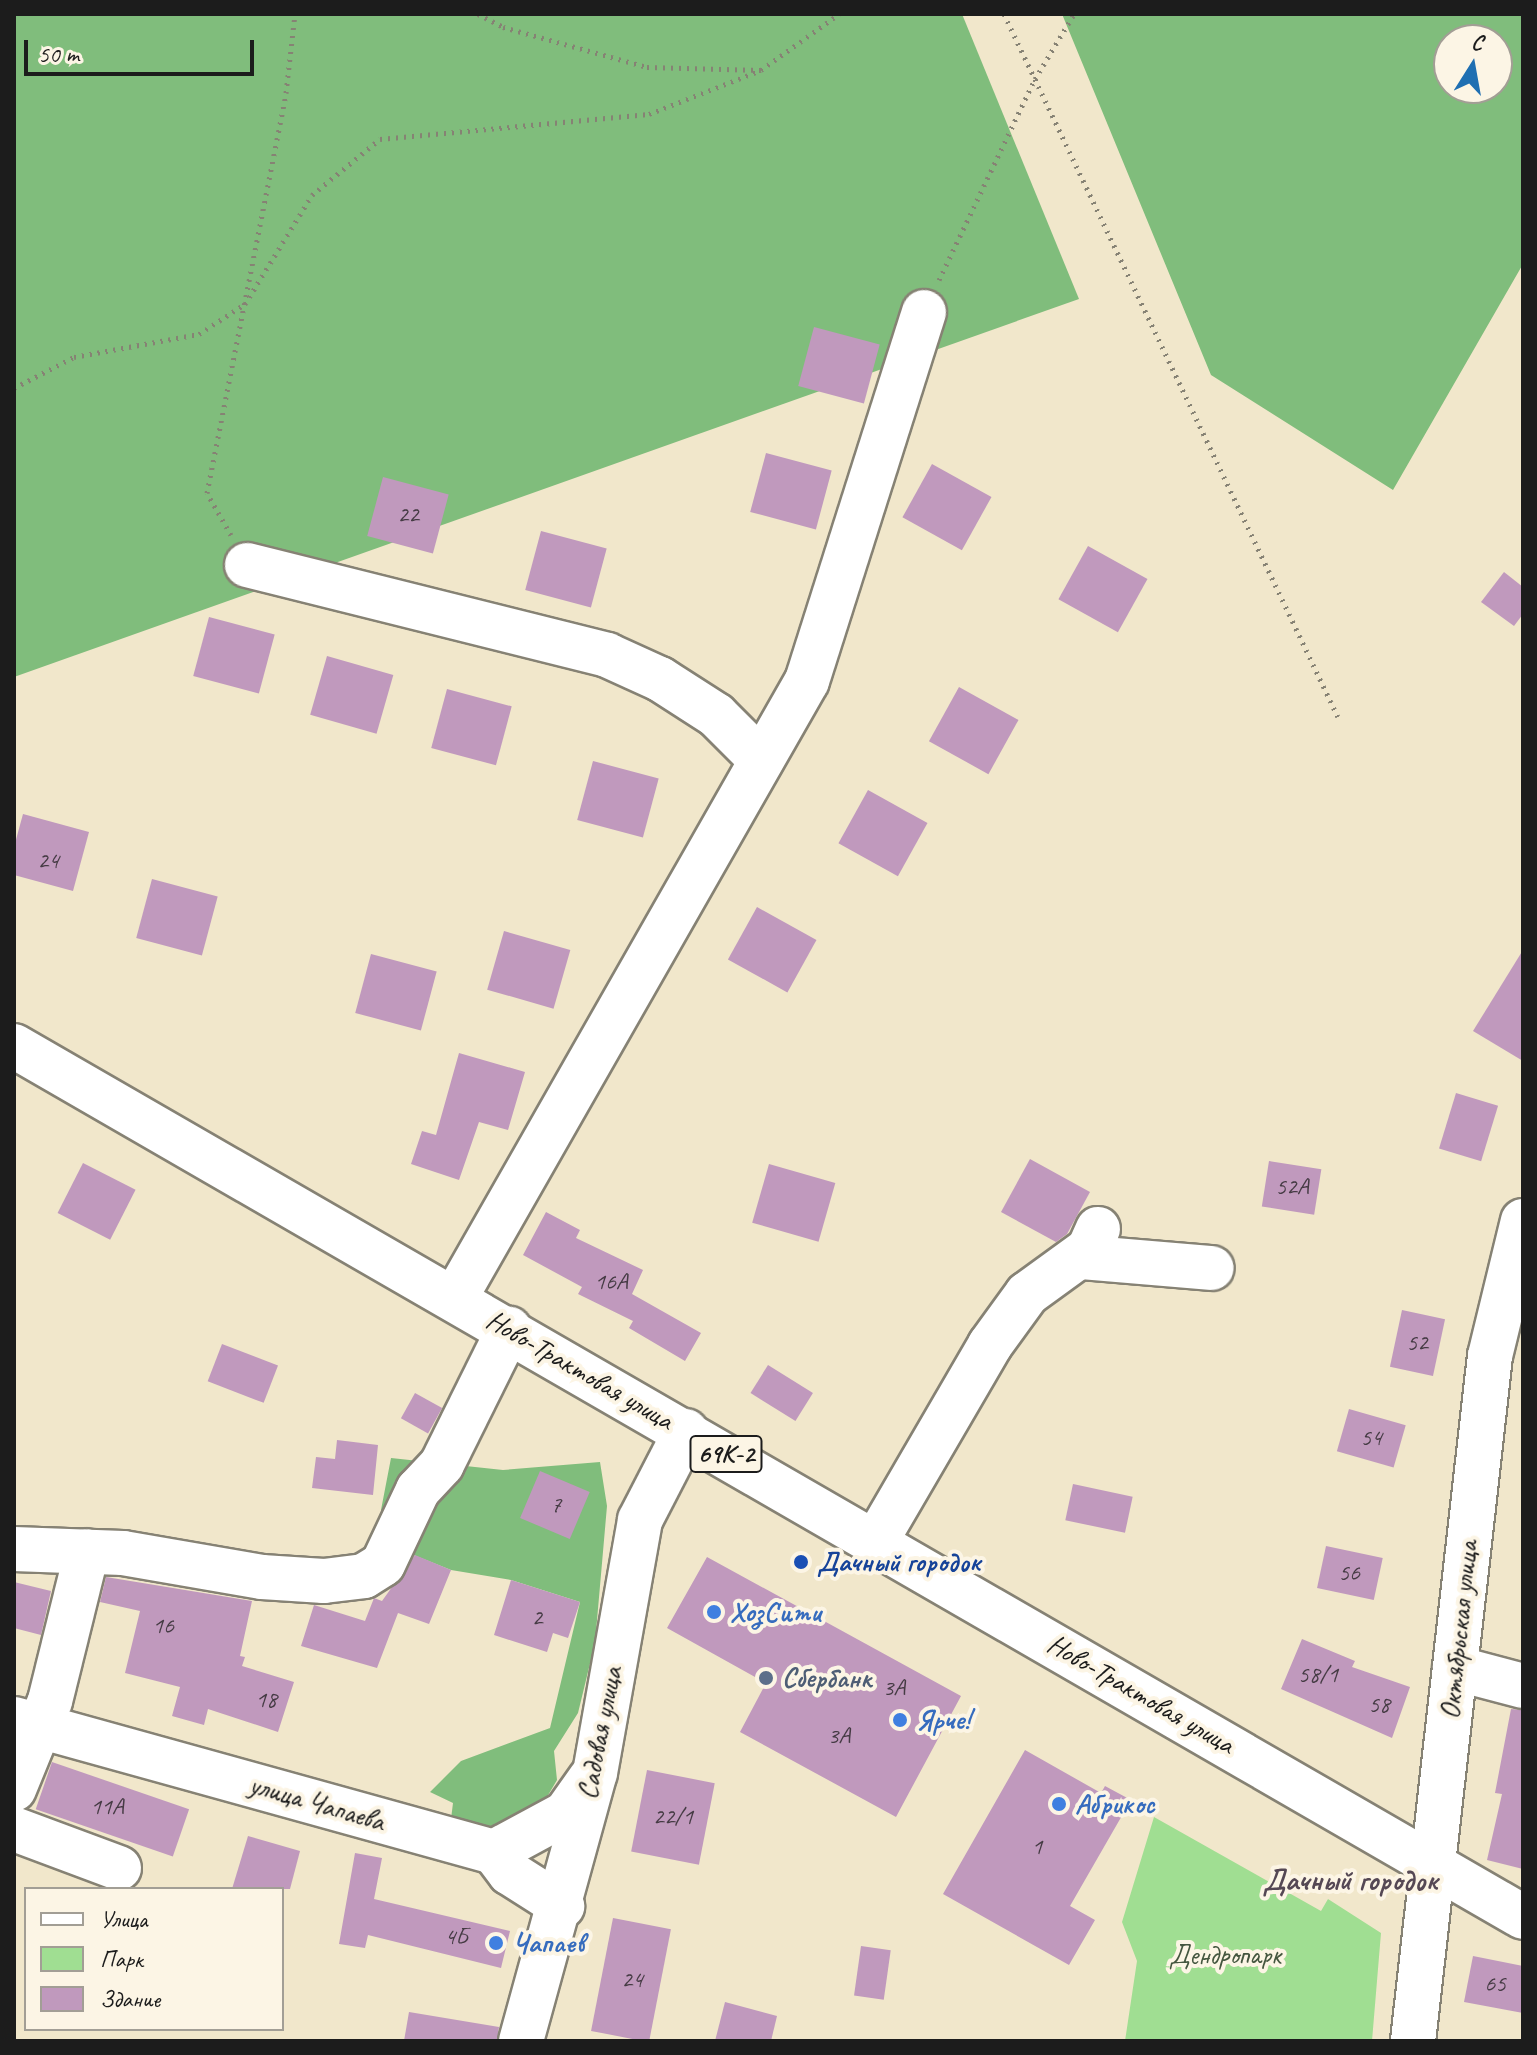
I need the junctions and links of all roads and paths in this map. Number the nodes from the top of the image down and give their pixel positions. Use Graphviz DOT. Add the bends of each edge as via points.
graph roads {
  1 [pos="295,14"];
  2 [pos="478,14"];
  3 [pos="839,14"];
  4 [pos="1004,14"];
  5 [pos="1074,14"];
  6 [pos="761,70"];
  7 [pos="1035,79"];
  8 [pos="245,304"];
  9 [pos="924,312"];
  10 [pos="14,388"];
  11 [pos="247,565"];
  12 [pos="1338,717"];
  13 [pos="761,760"];
  14 [pos="14,1046"];
  15 [pos="1523,1221"];
  16 [pos="1212,1268"];
  17 [pos="455,1298"];
  18 [pos="509,1329"];
  19 [pos="686,1431"];
  20 [pos="876,1541"];
  21 [pos="14,1549"];
  22 [pos="87,1551"];
  23 [pos="1455,1668"];
  24 [pos="1523,1686"];
  25 [pos="26,1722"];
  26 [pos="595,1773"];
  27 [pos="14,1789"];
  28 [pos="14,1829"];
  29 [pos="494,1852"];
  30 [pos="1436,1866"];
  31 [pos="119,1868"];
  32 [pos="562,1906"];
  33 [pos="1523,1917"];
  34 [pos="521,2041"];
  35 [pos="1413,2041"];
  1 -- 8 [label="path" via="286,93"];
  2 -- 6 [label="path" via="503,27 647,67"];
  3 -- 6 [label="path"];
  4 -- 7 [label="path"];
  5 -- 7 [label="path"];
  6 -- 8 [label="path" via="649,114 380,139 312,195"];
  7 -- 9 [label="path"];
  7 -- 12 [label="path"];
  8 -- 10 [label="path" via="199,334 74,357"];
  8 -- 11 [label="path" via="207,493"];
  9 -- 13 [label="street" via="807,681"];
  11 -- 13 [label="street" via="607,655 660,679 716,715"];
  13 -- 17 [label="street"];
  14 -- 17 [label="street, Ново-Трактовая улица / 69К-2"];
  15 -- 23 [label="street, Октябрьская улица" via="1490,1356"];
  16 -- 20 [label="street" via="1089,1243 1027,1294 990,1345"];
  17 -- 18 [label="street, Ново-Трактовая улица / 69К-2"];
  18 -- 19 [label="street, Ново-Трактовая улица / 69К-2"];
  18 -- 22 [label="street" via="442,1464 418,1490 383,1564 364,1576 324,1581 262,1577"];
  19 -- 20 [label="street, Ново-Трактовая улица / 69К-2"];
  19 -- 26 [label="street, Садовая улица" via="640,1520"];
  20 -- 30 [label="street, Ново-Трактовая улица / 69К-2"];
  21 -- 22 [label="street"];
  22 -- 25 [label="street"];
  23 -- 24 [label="street"];
  23 -- 30 [label="street, Октябрьская улица"];
  25 -- 27 [label="street"];
  25 -- 29 [label="street, улица Чапаева"];
  26 -- 29 [label="street" via="566,1813"];
  26 -- 32 [label="street, Садовая улица"];
  28 -- 31 [label="street"];
  29 -- 32 [label="street" via="510,1873"];
  30 -- 33 [label="street, 69К-2"];
  30 -- 35 [label="street, Октябрьская улица"];
  32 -- 34 [label="street, Садовая улица"];
}
